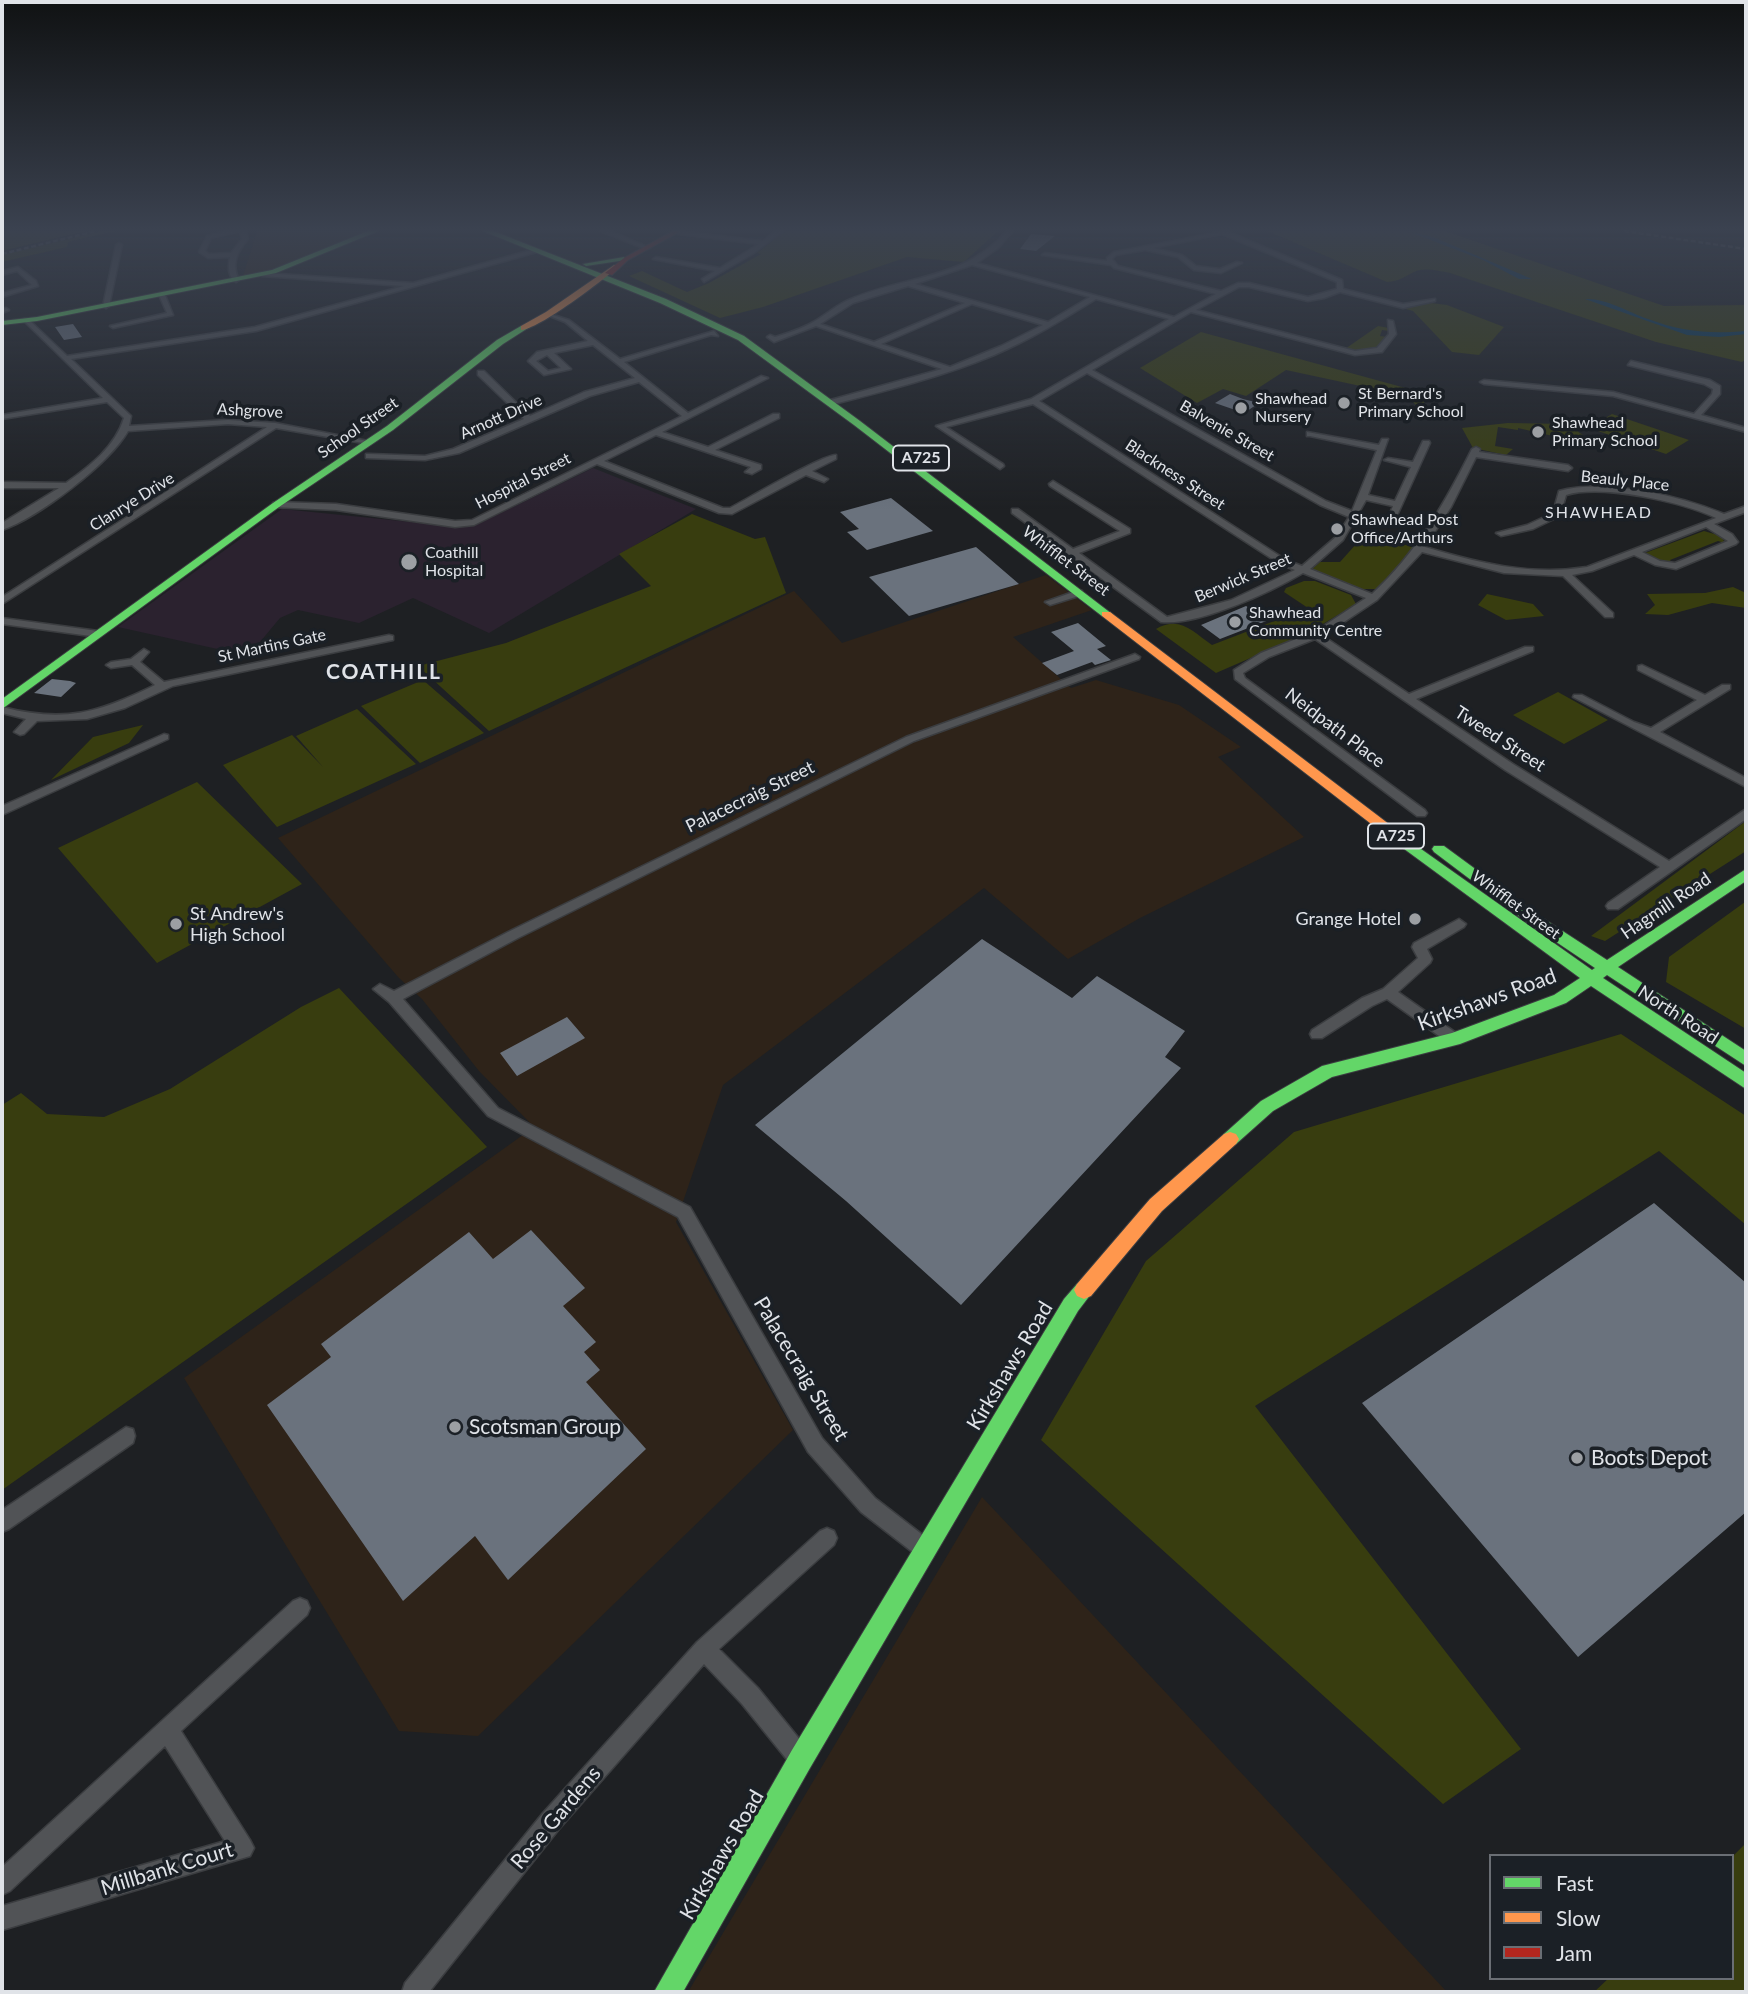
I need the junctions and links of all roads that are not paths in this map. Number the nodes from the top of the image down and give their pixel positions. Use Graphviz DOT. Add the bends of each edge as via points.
graph roads {
  1 [pos="30,324"];
  2 [pos="122,324"];
  3 [pos="269,324"];
  4 [pos="531,324"];
  5 [pos="571,324"];
  6 [pos="714,324"];
  7 [pos="727,324"];
  8 [pos="815,324"];
  9 [pos="921,324"];
  10 [pos="1048,324"];
  11 [pos="1166,324"];
  12 [pos="1242,324"];
  13 [pos="1391,324"];
  14 [pos="1051,325"];
  15 [pos="113,326"];
  16 [pos="716,335"];
  17 [pos="770,337"];
  18 [pos="595,342"];
  19 [pos="875,344"];
  20 [pos="548,352"];
  21 [pos="65,358"];
  22 [pos="618,362"];
  23 [pos="1630,363"];
  24 [pos="949,369"];
  25 [pos="1087,370"];
  26 [pos="481,373"];
  27 [pos="764,378"];
  28 [pos="640,379"];
  29 [pos="1484,382"];
  30 [pos="110,399"];
  31 [pos="835,401"];
  32 [pos="1034,401"];
  33 [pos="686,415"];
  34 [pos="1697,415"];
  35 [pos="776,416"];
  36 [pos="2,417"];
  37 [pos="530,420"];
  38 [pos="275,425"];
  39 [pos="127,429"];
  40 [pos="1746,430"];
  41 [pos="656,432"];
  42 [pos="1310,434"];
  43 [pos="1426,443"];
  44 [pos="369,449"];
  45 [pos="708,450"];
  46 [pos="833,457"];
  47 [pos="595,460"];
  48 [pos="1388,460"];
  49 [pos="1415,465"];
  50 [pos="1000,466"];
  51 [pos="1568,468"];
  52 [pos="804,471"];
  53 [pos="749,472"];
  54 [pos="824,479"];
  55 [pos="1053,484"];
  56 [pos="2,485"];
  57 [pos="67,486"];
  58 [pos="1361,496"];
  59 [pos="1397,504"];
  60 [pos="276,505"];
  61 [pos="1746,509"];
  62 [pos="1015,511"];
  63 [pos="1353,515"];
  64 [pos="1722,517"];
  65 [pos="1392,518"];
  66 [pos="1707,524"];
  67 [pos="2,527"];
  68 [pos="1500,533"];
  69 [pos="1421,549"];
  70 [pos="1073,552"];
  71 [pos="1635,552"];
  72 [pos="1302,571"];
  73 [pos="1567,575"];
  74 [pos="1079,593"];
  75 [pos="1374,598"];
  76 [pos="2,601"];
  77 [pos="1049,602"];
  78 [pos="1609,615"];
  79 [pos="2,621"];
  80 [pos="98,634"];
  81 [pos="1315,635"];
  82 [pos="389,638"];
  83 [pos="1529,649"];
  84 [pos="144,652"];
  85 [pos="1135,657"];
  86 [pos="134,662"];
  87 [pos="111,665"];
  88 [pos="1189,668"];
  89 [pos="1643,668"];
  90 [pos="161,685"];
  91 [pos="1211,686"];
  92 [pos="1726,687"];
  93 [pos="1578,697"];
  94 [pos="1407,699"];
  95 [pos="1704,699"];
  96 [pos="2,707"];
  97 [pos="35,718"];
  98 [pos="20,732"];
  99 [pos="1652,732"];
  100 [pos="164,737"];
  101 [pos="1746,783"];
  102 [pos="2,811"];
  103 [pos="1422,813"];
  104 [pos="1746,813"];
  105 [pos="1669,867"];
  106 [pos="1746,874"];
  107 [pos="1613,906"];
  108 [pos="1459,924"];
  109 [pos="1606,968"];
  110 [pos="1590,979"];
  111 [pos="1388,993"];
  112 [pos="1317,1034"];
  113 [pos="1454,1039"];
  114 [pos="1746,1059"];
  115 [pos="1746,1082"];
  116 [pos="126,1436"];
  117 [pos="2,1522"];
  118 [pos="827,1538"];
  119 [pos="926,1550"];
  120 [pos="300,1608"];
  121 [pos="704,1649"];
  122 [pos="167,1729"];
  123 [pos="802,1759"];
  124 [pos="2,1883"];
  125 [pos="2,1918"];
  126 [pos="414,1992"];
  127 [pos="667,1992"];
  1 -- 21 [label="street"];
  2 -- 15 [label="street"];
  3 -- 21 [label="street" via="231,334"];
  4 -- 44 [label="main road, School Street" via="500,342"];
  5 -- 18 [label="street"];
  6 -- 31 [label="main road, Whifflet Street / A725"];
  7 -- 31 [label="main road, Whifflet Street / A725" via="787,359"];
  8 -- 17 [label="street" via="775,340"];
  8 -- 19 [label="street"];
  9 -- 19 [label="street"];
  10 -- 14 [label="street"];
  11 -- 25 [label="street"];
  12 -- 13 [label="street" via="1365,354 1379,350 1393,334"];
  14 -- 24 [label="street"];
  16 -- 22 [label="street" via="712,332"];
  18 -- 20 [label="street"];
  18 -- 22 [label="street"];
  19 -- 24 [label="street"];
  21 -- 30 [label="street"];
  22 -- 28 [label="street"];
  23 -- 34 [label="street" via="1717,388"];
  24 -- 31 [label="street"];
  25 -- 32 [label="street"];
  25 -- 63 [label="street, Balvenie Street" via="1323,503"];
  26 -- 37 [label="street"];
  27 -- 33 [label="street, Hospital Street"];
  28 -- 33 [label="street"];
  28 -- 37 [label="street, Arnott Drive" via="587,394"];
  29 -- 34 [label="street" via="1614,394"];
  30 -- 36 [label="street"];
  30 -- 39 [label="street" via="128,418"];
  31 -- 74 [label="main road, Whifflet Street / A725"];
  31 -- 88 [label="main road, Whifflet Street / A725"];
  32 -- 50 [label="street" via="940,426"];
  32 -- 72 [label="street, Blackness Street"];
  33 -- 41 [label="street, Hospital Street"];
  34 -- 40 [label="street"];
  35 -- 45 [label="street"];
  37 -- 44 [label="street, Arnott Drive" via="444,455 412,458"];
  38 -- 39 [label="street, Ashgrove" via="228,422"];
  38 -- 44 [label="street, Ashgrove"];
  38 -- 76 [label="street, Clanrye Drive"];
  39 -- 57 [label="street" via="99,463"];
  41 -- 45 [label="street"];
  41 -- 47 [label="street, Hospital Street"];
  42 -- 58 [label="street, Berwick Street" via="1384,444"];
  43 -- 49 [label="street"];
  44 -- 60 [label="main road, School Street"];
  45 -- 53 [label="street" via="758,467"];
  46 -- 52 [label="street"];
  47 -- 52 [label="street" via="722,511 732,511"];
  47 -- 60 [label="street, Hospital Street" via="474,522 455,524 336,507"];
  48 -- 49 [label="street"];
  49 -- 59 [label="street"];
  51 -- 69 [label="street" via="1475,452"];
  52 -- 54 [label="street"];
  55 -- 70 [label="street" via="1127,531"];
  56 -- 57 [label="street"];
  57 -- 67 [label="street"];
  58 -- 59 [label="street"];
  58 -- 63 [label="street, Berwick Street"];
  59 -- 65 [label="street"];
  60 -- 80 [label="main road, School Street"];
  61 -- 64 [label="street"];
  62 -- 70 [label="street"];
  63 -- 72 [label="street, Berwick Street" via="1336,542"];
  64 -- 66 [label="street"];
  64 -- 68 [label="street, Beauly Place" via="1682,501 1569,489 1562,494 1558,514 1530,527"];
  66 -- 71 [label="street"];
  66 -- 71 [label="street" via="1733,542 1676,566"];
  69 -- 73 [label="street" via="1508,569"];
  69 -- 75 [label="street"];
  70 -- 72 [label="street, Berwick Street" via="1164,621 1212,610"];
  71 -- 73 [label="street"];
  72 -- 75 [label="street, Blackness Street"];
  73 -- 78 [label="street"];
  74 -- 77 [label="street"];
  74 -- 88 [label="main road, Whifflet Street / A725"];
  75 -- 81 [label="street"];
  79 -- 80 [label="street"];
  80 -- 96 [label="main road, School Street"];
  81 -- 94 [label="street, Tweed Street"];
  81 -- 103 [label="street, Neidpath Place" via="1242,667 1240,678"];
  82 -- 90 [label="street, St Martins Gate"];
  83 -- 94 [label="street"];
  84 -- 86 [label="street"];
  85 -- 119 [label="street, Palacecraig Street" via="910,739 387,994 493,1112 684,1212 815,1445 868,1505"];
  86 -- 87 [label="street"];
  86 -- 90 [label="street"];
  88 -- 91 [label="main road, Whifflet Street / A725"];
  89 -- 95 [label="street"];
  90 -- 97 [label="street, St Martins Gate" via="89,716"];
  91 -- 109 [label="main road, Whifflet Street / A725"];
  91 -- 110 [label="main road, Whifflet Street / A725" via="1489,908"];
  92 -- 95 [label="street"];
  93 -- 99 [label="street"];
  94 -- 105 [label="street, Tweed Street"];
  95 -- 99 [label="street"];
  96 -- 97 [label="street, St Martins Gate"];
  97 -- 98 [label="street"];
  99 -- 101 [label="street"];
  100 -- 102 [label="street"];
  104 -- 105 [label="street"];
  105 -- 107 [label="street"];
  106 -- 109 [label="main road, Hagmill Road"];
  108 -- 111 [label="street" via="1419,947 1425,959"];
  109 -- 110 [label="main road, Hagmill Road"];
  109 -- 114 [label="main road, North Road / A725"];
  110 -- 113 [label="main road, Kirkshaws Road" via="1560,999"];
  110 -- 115 [label="main road, North Road / A725"];
  111 -- 112 [label="street"];
  111 -- 113 [label="street"];
  113 -- 119 [label="main road, Kirkshaws Road" via="1328,1071 1267,1105 1156,1205 1071,1305"];
  116 -- 117 [label="street"];
  118 -- 121 [label="street, Rose Gardens"];
  119 -- 123 [label="main road, Kirkshaws Road"];
  120 -- 122 [label="street"];
  121 -- 123 [label="street"];
  121 -- 126 [label="street, Rose Gardens" via="551,1821"];
  122 -- 124 [label="street"];
  122 -- 125 [label="street, Millbank Court" via="242,1848"];
  123 -- 127 [label="main road, Kirkshaws Road"];
}
